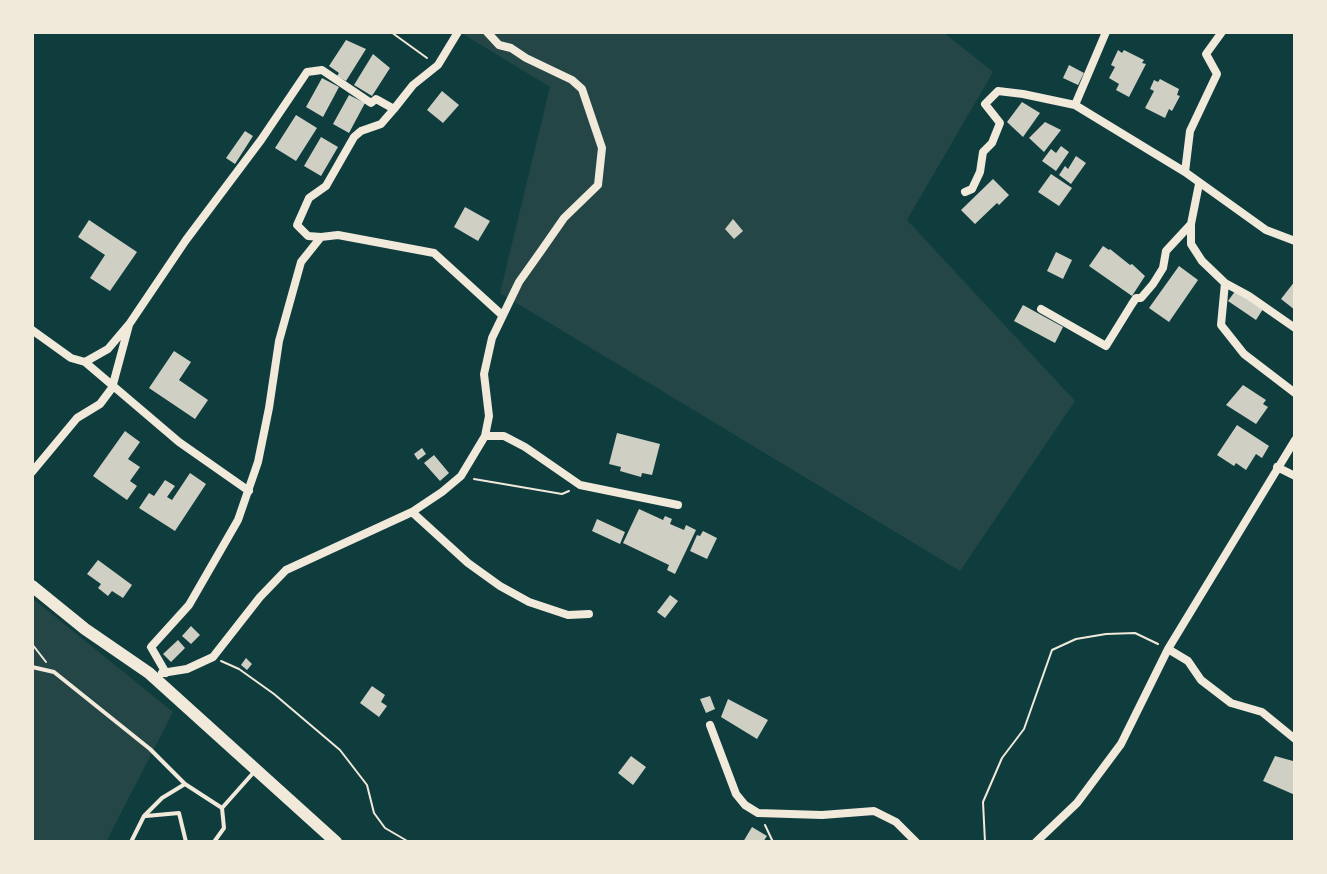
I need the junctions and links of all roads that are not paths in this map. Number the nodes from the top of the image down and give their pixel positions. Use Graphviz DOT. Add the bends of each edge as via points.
graph roads {
  1 [pos="458,32"];
  2 [pos="487,32"];
  3 [pos="1106,32"];
  4 [pos="1222,32"];
  5 [pos="1075,105"];
  6 [pos="394,109"];
  7 [pos="1185,172"];
  8 [pos="1199,184"];
  9 [pos="965,192"];
  10 [pos="1191,224"];
  11 [pos="321,237"];
  12 [pos="1295,241"];
  13 [pos="1225,283"];
  14 [pos="1041,309"];
  15 [pos="502,315"];
  16 [pos="130,323"];
  17 [pos="1295,328"];
  18 [pos="32,330"];
  19 [pos="85,362"];
  20 [pos="112,388"];
  21 [pos="1295,393"];
  22 [pos="485,436"];
  23 [pos="1295,440"];
  24 [pos="1277,467"];
  25 [pos="32,472"];
  26 [pos="1295,476"];
  27 [pos="249,491"];
  28 [pos="678,505"];
  29 [pos="412,512"];
  30 [pos="32,586"];
  31 [pos="589,614"];
  32 [pos="1168,649"];
  33 [pos="32,667"];
  34 [pos="149,673"];
  35 [pos="166,673"];
  36 [pos="710,725"];
  37 [pos="1295,739"];
  38 [pos="256,770"];
  39 [pos="185,784"];
  40 [pos="222,808"];
  41 [pos="144,816"];
  42 [pos="131,842"];
  43 [pos="186,842"];
  44 [pos="214,842"];
  45 [pos="336,842"];
  46 [pos="916,842"];
  47 [pos="1036,842"];
  1 -- 6 [label="street" via="438,65"];
  2 -- 15 [label="street" via="499,45 582,89 602,148 598,185 564,218"];
  3 -- 5 [label="street"];
  4 -- 7 [label="street" via="1206,54 1217,74 1190,131"];
  5 -- 7 [label="street"];
  5 -- 9 [label="street" via="998,91 985,104 1000,123 983,152 972,189"];
  6 -- 11 [label="street" via="381,124 354,137 326,186 309,198 297,225 308,236"];
  6 -- 16 [label="street" via="376,99 371,103 322,70 307,72"];
  7 -- 8 [label="street"];
  8 -- 10 [label="street"];
  8 -- 12 [label="street" via="1266,230"];
  10 -- 13 [label="street" via="1191,244"];
  10 -- 14 [label="street" via="1166,251 1163,268 1136,298 1106,346"];
  11 -- 15 [label="street" via="338,235 434,253"];
  11 -- 27 [label="street" via="301,262"];
  13 -- 17 [label="street"];
  13 -- 21 [label="street" via="1221,325 1244,354"];
  15 -- 22 [label="street" via="484,374 489,416"];
  16 -- 19 [label="street" via="108,349"];
  16 -- 20 [label="street"];
  18 -- 19 [label="street"];
  19 -- 20 [label="street"];
  20 -- 25 [label="street" via="100,404 77,418"];
  20 -- 27 [label="street"];
  22 -- 28 [label="street" via="504,436 580,485"];
  22 -- 29 [label="street" via="461,476"];
  23 -- 24 [label="street"];
  24 -- 26 [label="street"];
  24 -- 32 [label="street"];
  27 -- 35 [label="street" via="203,585 151,647"];
  29 -- 31 [label="street" via="500,586 568,615"];
  29 -- 35 [label="street" via="286,570 213,657"];
  30 -- 34 [label="main road"];
  32 -- 37 [label="street" via="1231,703 1262,712"];
  32 -- 47 [label="street" via="1121,744 1077,803"];
  33 -- 39 [label="lane" via="54,672"];
  34 -- 35 [label="street"];
  34 -- 38 [label="main road"];
  36 -- 46 [label="street" via="736,794 758,813 874,811 896,822"];
  38 -- 40 [label="lane"];
  38 -- 45 [label="main road"];
  39 -- 40 [label="lane"];
  39 -- 41 [label="lane"];
  40 -- 44 [label="lane" via="224,828"];
  41 -- 42 [label="lane"];
  41 -- 43 [label="lane" via="179,813"];
}
